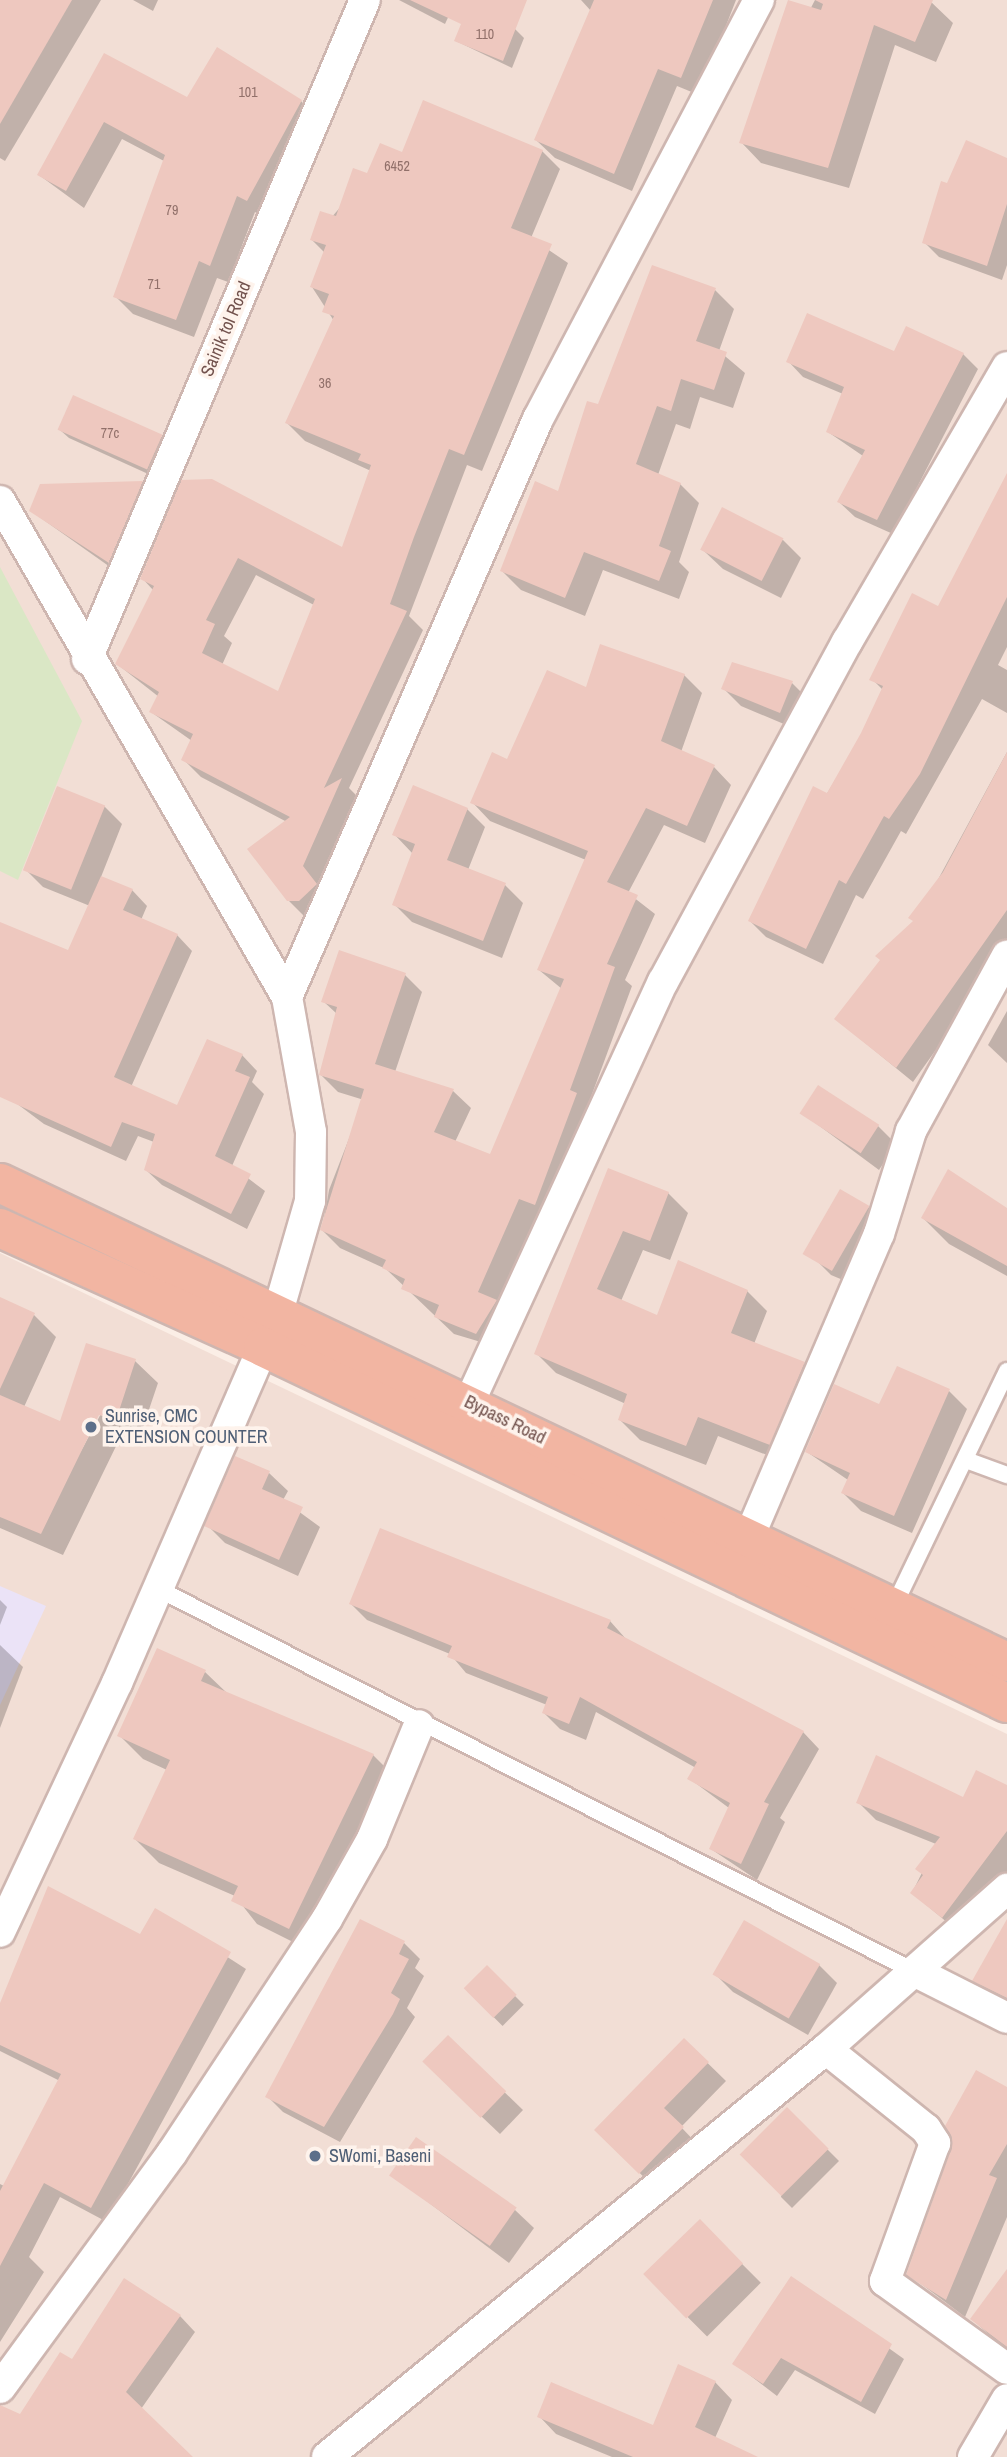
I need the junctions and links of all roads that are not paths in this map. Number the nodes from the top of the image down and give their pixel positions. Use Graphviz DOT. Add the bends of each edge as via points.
graph roads {
  1 [pos="365,0"];
  2 [pos="759,0"];
  3 [pos="1007,367"];
  4 [pos="1,507"];
  5 [pos="87,659"];
  6 [pos="1007,956"];
  7 [pos="287,997"];
  8 [pos="0,1183"];
  9 [pos="0,1228"];
  10 [pos="270,1331"];
  11 [pos="1007,1371"];
  12 [pos="469,1403"];
  13 [pos="966,1460"];
  14 [pos="1007,1475"];
  15 [pos="748,1537"];
  16 [pos="158,1589"];
  17 [pos="893,1608"];
  18 [pos="1007,1661"];
  19 [pos="1007,1703"];
  20 [pos="419,1725"];
  21 [pos="1007,1889"];
  22 [pos="0,1932"];
  23 [pos="914,1971"];
  24 [pos="1007,2018"];
  25 [pos="826,2049"];
  26 [pos="1007,2369"];
  27 [pos="0,2388"];
  28 [pos="1007,2399"];
  29 [pos="327,2457"];
  30 [pos="973,2457"];
  1 -- 5 [label="street, Sainik tol Road"];
  2 -- 7 [label="street" via="538,419"];
  3 -- 12 [label="street" via="847,642 663,982"];
  4 -- 5 [label="street"];
  5 -- 7 [label="street"];
  6 -- 15 [label="street" via="911,1131 879,1234"];
  7 -- 10 [label="street" via="311,1132 310,1201"];
  8 -- 10 [label="highway, Bypass Road"];
  9 -- 10 [label="highway, Bypass Road"];
  10 -- 12 [label="highway, Bypass Road"];
  10 -- 16 [label="street"];
  10 -- 19 [label="highway, Bypass Road"];
  11 -- 13 [label="lane"];
  12 -- 15 [label="highway, Bypass Road"];
  13 -- 14 [label="lane"];
  13 -- 17 [label="lane"];
  15 -- 17 [label="highway, Bypass Road"];
  16 -- 20 [label="lane"];
  16 -- 22 [label="street"];
  17 -- 18 [label="highway, Bypass Road"];
  20 -- 23 [label="lane"];
  20 -- 27 [label="street" via="372,1839 327,1919 172,2153"];
  21 -- 23 [label="street"];
  23 -- 24 [label="street"];
  23 -- 25 [label="street"];
  25 -- 26 [label="street" via="926,2129 935,2143 885,2281"];
  25 -- 29 [label="street"];
  28 -- 30 [label="street"];
}
